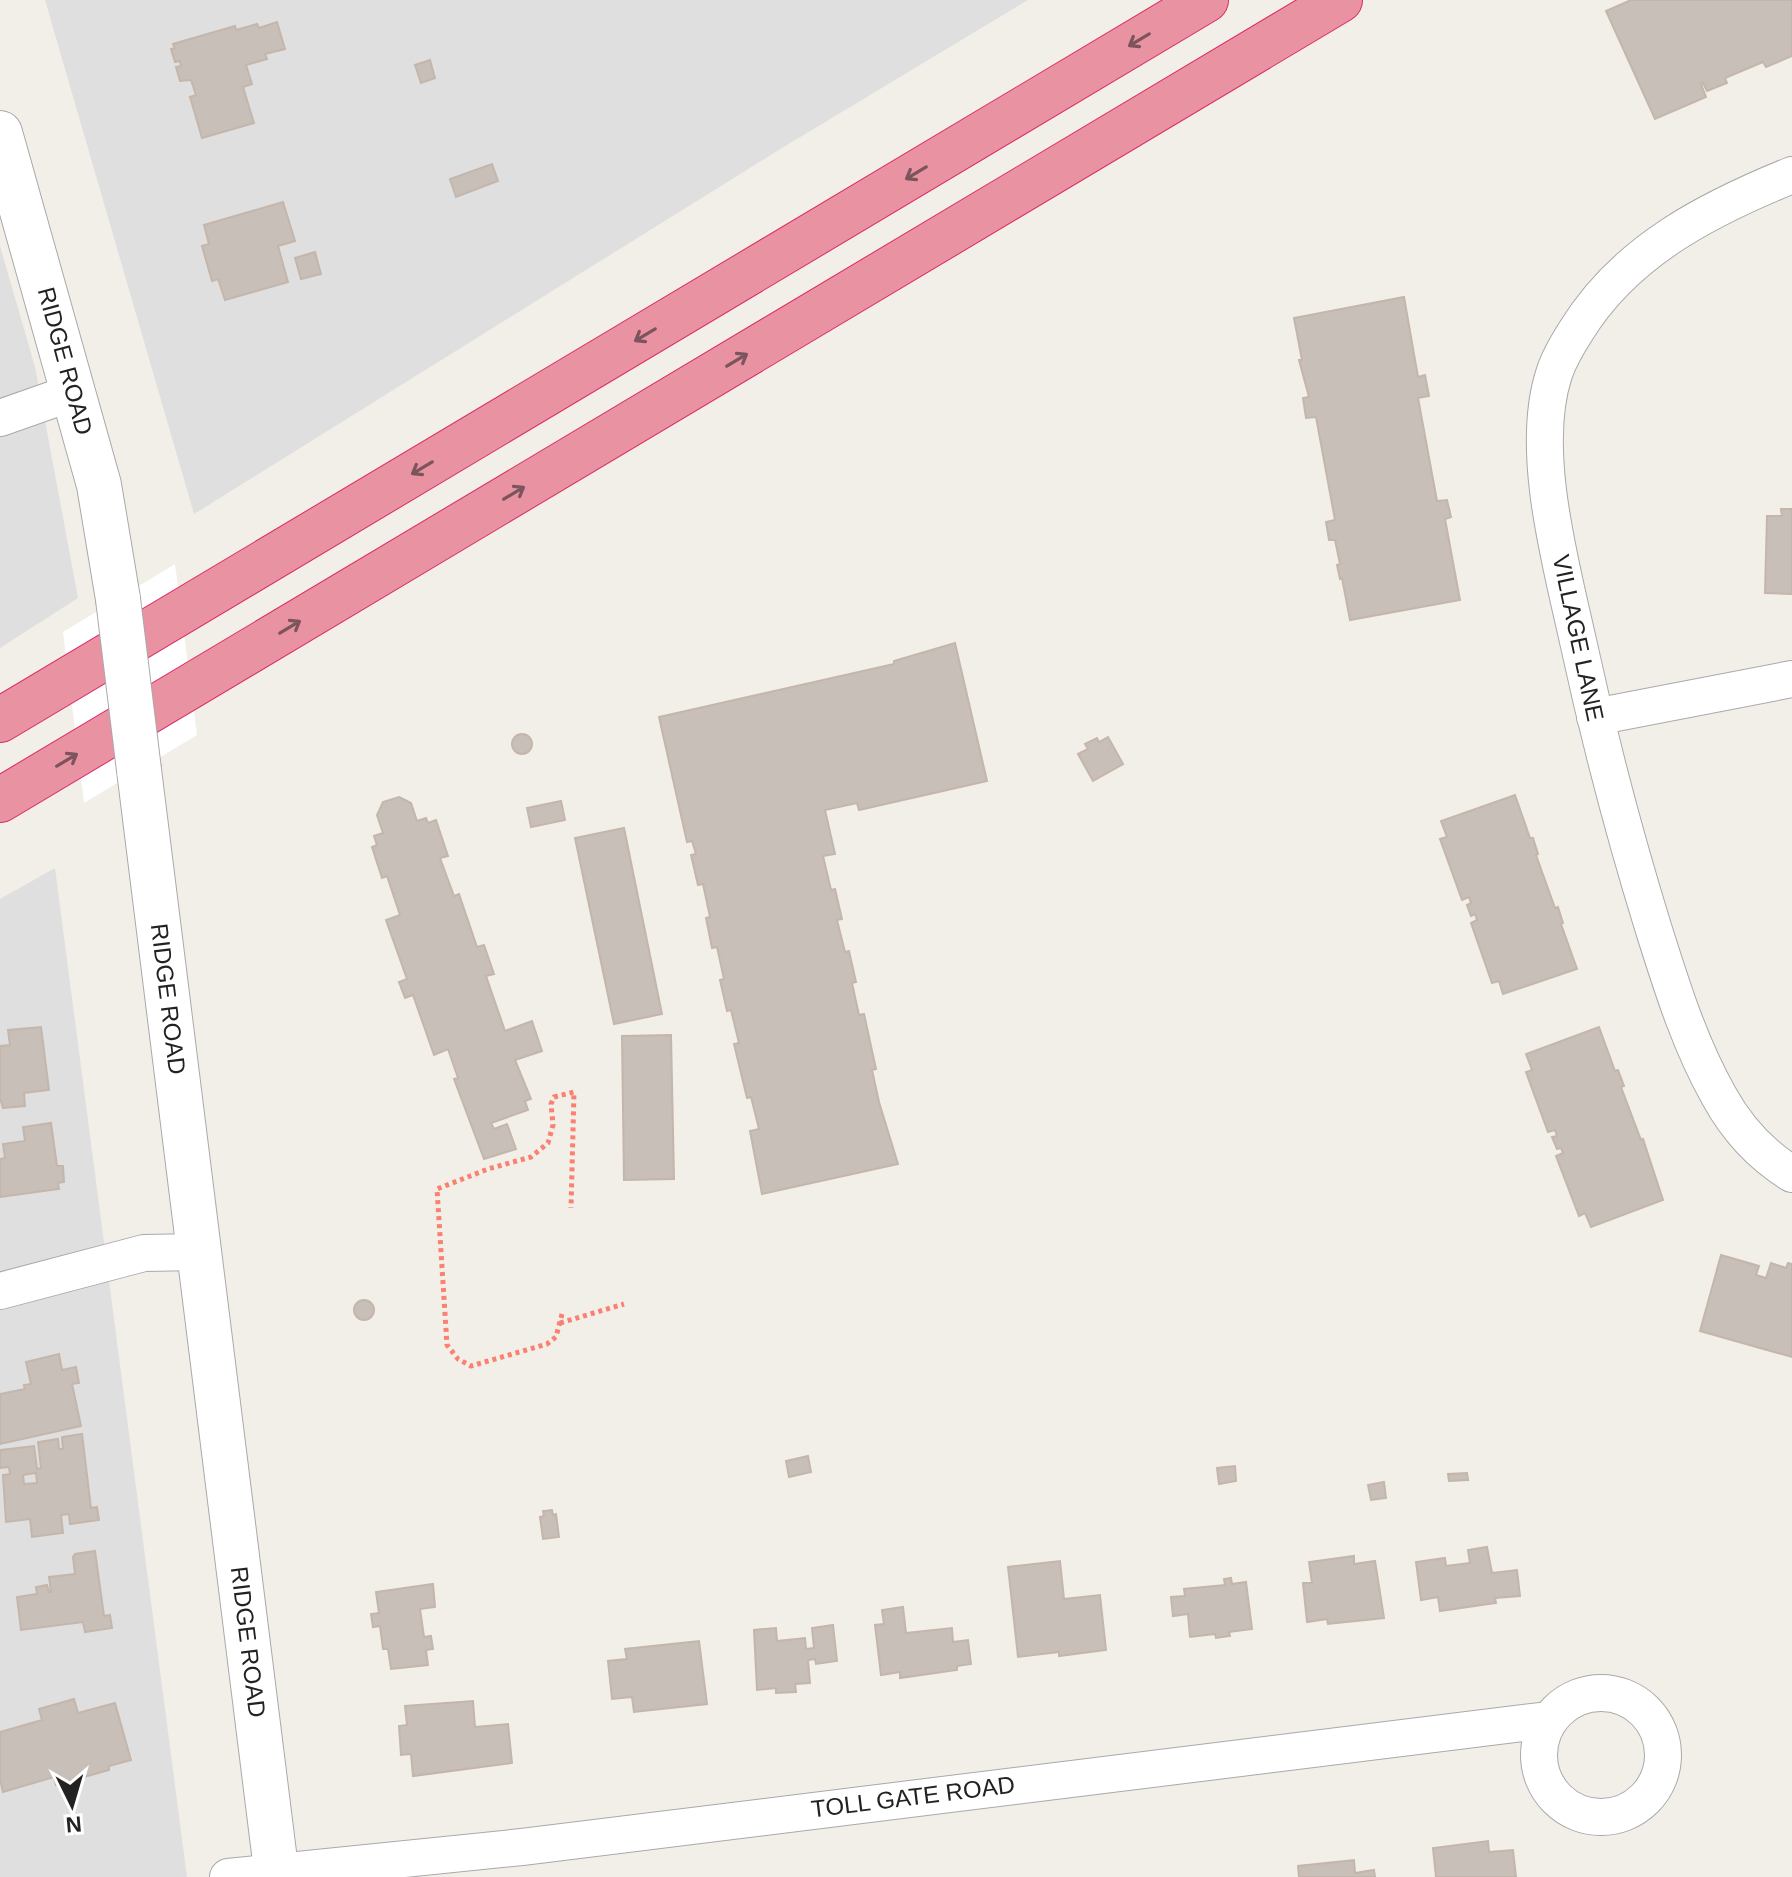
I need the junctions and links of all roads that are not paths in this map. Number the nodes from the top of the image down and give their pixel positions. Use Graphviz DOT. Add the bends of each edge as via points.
graph roads {
  1 [pos="1206,0"];
  2 [pos="1340,0"];
  3 [pos="0,133"];
  4 [pos="1792,175"];
  5 [pos="74,392"];
  6 [pos="0,418"];
  7 [pos="1792,679"];
  8 [pos="1595,717"];
  9 [pos="0,720"];
  10 [pos="0,800"];
  11 [pos="1792,1174"];
  12 [pos="199,1252"];
  13 [pos="0,1291"];
  14 [pos="1548,1720"];
  15 [pos="277,1875"];
  16 [pos="228,1877"];
  1 -- 9 [label="highway, one-way"];
  10 -- 2 [label="highway, one-way"];
  3 -- 5 [label="street, RIDGE ROAD"];
  4 -- 8 [label="street, VILLAGE LANE" via="1700,217 1636,261 1594,305 1554,373 1546,409 1549,485"];
  5 -- 6 [label="street"];
  5 -- 12 [label="street, RIDGE ROAD, bridge" via="100,493 118,599"];
  7 -- 8 [label="street"];
  8 -- 11 [label="street, VILLAGE LANE" via="1643,894 1692,1038 1738,1126"];
  12 -- 13 [label="street" via="144,1253"];
  12 -- 15 [label="street, RIDGE ROAD"];
  14 -- 15 [label="street, TOLL GATE ROAD"];
  15 -- 16 [label="street, TOLL GATE ROAD"];
}
